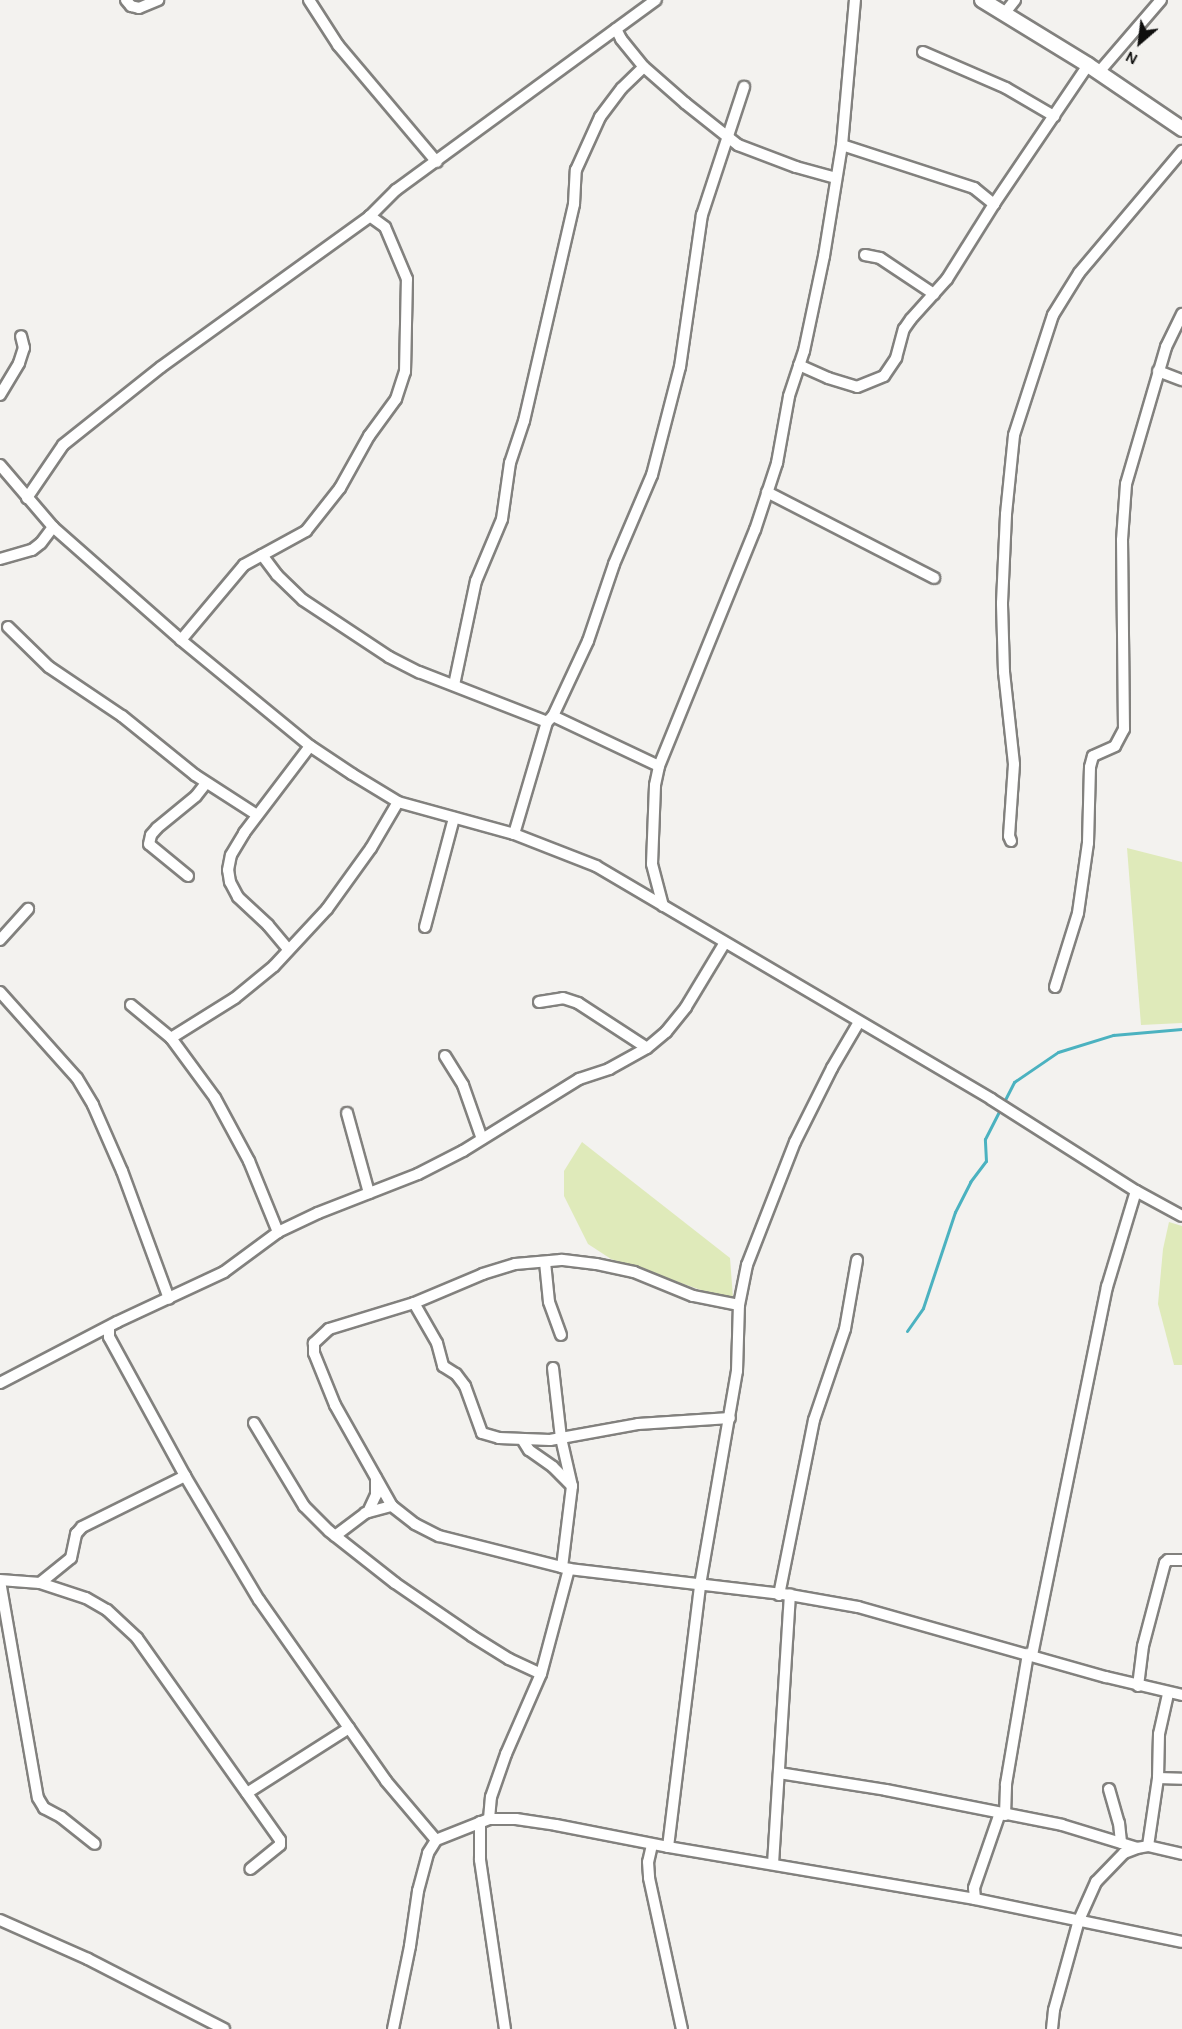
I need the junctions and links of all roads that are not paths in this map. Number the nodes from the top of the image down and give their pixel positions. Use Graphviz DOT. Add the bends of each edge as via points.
graph roads {
  1 [pos="126,0"];
  2 [pos="158,0"];
  3 [pos="309,0"];
  4 [pos="656,0"];
  5 [pos="855,0"];
  6 [pos="982,0"];
  7 [pos="1015,0"];
  8 [pos="1161,0"];
  9 [pos="1004,14"];
  10 [pos="616,28"];
  11 [pos="923,52"];
  12 [pos="644,67"];
  13 [pos="1094,68"];
  14 [pos="744,87"];
  15 [pos="1054,116"];
  16 [pos="1182,129"];
  17 [pos="727,136"];
  18 [pos="842,145"];
  19 [pos="1182,151"];
  20 [pos="437,162"];
  21 [pos="836,178"];
  22 [pos="994,204"];
  23 [pos="375,218"];
  24 [pos="865,255"];
  25 [pos="934,294"];
  26 [pos="1182,314"];
  27 [pos="21,336"];
  28 [pos="799,365"];
  29 [pos="1158,371"];
  30 [pos="1182,380"];
  31 [pos="0,395"];
  32 [pos="0,465"];
  33 [pos="767,492"];
  34 [pos="27,498"];
  35 [pos="52,527"];
  36 [pos="262,555"];
  37 [pos="0,559"];
  38 [pos="934,578"];
  39 [pos="8,627"];
  40 [pos="181,640"];
  41 [pos="454,685"];
  42 [pos="550,719"];
  43 [pos="310,746"];
  44 [pos="659,766"];
  45 [pos="206,783"];
  46 [pos="398,802"];
  47 [pos="257,815"];
  48 [pos="454,818"];
  49 [pos="513,834"];
  50 [pos="1011,841"];
  51 [pos="188,876"];
  52 [pos="663,906"];
  53 [pos="28,909"];
  54 [pos="425,927"];
  55 [pos="0,940"];
  56 [pos="724,944"];
  57 [pos="288,950"];
  58 [pos="1055,987"];
  59 [pos="0,992"];
  60 [pos="539,1002"];
  61 [pos="131,1005"];
  62 [pos="859,1022"];
  63 [pos="171,1038"];
  64 [pos="647,1048"];
  65 [pos="445,1056"];
  66 [pos="347,1113"];
  67 [pos="482,1139"];
  68 [pos="1136,1191"];
  69 [pos="369,1192"];
  70 [pos="1182,1215"];
  71 [pos="278,1232"];
  72 [pos="856,1260"];
  73 [pos="545,1262"];
  74 [pos="169,1299"];
  75 [pos="414,1303"];
  76 [pos="739,1305"];
  77 [pos="109,1327"];
  78 [pos="561,1335"];
  79 [pos="553,1368"];
  80 [pos="0,1383"];
  81 [pos="730,1418"];
  82 [pos="254,1423"];
  83 [pos="561,1438"];
  84 [pos="522,1439"];
  85 [pos="185,1476"];
  86 [pos="376,1478"];
  87 [pos="572,1486"];
  88 [pos="392,1506"];
  89 [pos="368,1512"];
  90 [pos="335,1536"];
  91 [pos="1182,1560"];
  92 [pos="565,1568"];
  93 [pos="0,1581"];
  94 [pos="40,1583"];
  95 [pos="700,1585"];
  96 [pos="784,1595"];
  97 [pos="1030,1655"];
  98 [pos="541,1674"];
  99 [pos="1138,1686"];
  100 [pos="1168,1694"];
  101 [pos="1182,1695"];
  102 [pos="349,1728"];
  103 [pos="779,1773"];
  104 [pos="1158,1778"];
  105 [pos="1182,1779"];
  106 [pos="1109,1789"];
  107 [pos="247,1793"];
  108 [pos="1003,1814"];
  109 [pos="484,1821"];
  110 [pos="436,1840"];
  111 [pos="1121,1843"];
  112 [pos="95,1844"];
  113 [pos="652,1845"];
  114 [pos="668,1847"];
  115 [pos="1142,1847"];
  116 [pos="1182,1854"];
  117 [pos="772,1864"];
  118 [pos="250,1869"];
  119 [pos="975,1899"];
  120 [pos="0,1920"];
  121 [pos="1079,1920"];
  122 [pos="1182,1942"];
  123 [pos="224,2029"];
  124 [pos="393,2029"];
  125 [pos="505,2029"];
  126 [pos="682,2029"];
  127 [pos="1052,2029"];
  1 -- 2 [label="street" via="139,8"];
  3 -- 20 [label="street" via="338,45"];
  4 -- 10 [label="street"];
  5 -- 18 [label="street"];
  6 -- 9 [label="street"];
  7 -- 9 [label="street"];
  8 -- 13 [label="street"];
  9 -- 13 [label="street"];
  10 -- 12 [label="street"];
  10 -- 20 [label="street"];
  11 -- 15 [label="street" via="1006,88"];
  12 -- 17 [label="street"];
  12 -- 41 [label="street" via="600,117 576,170 574,204 524,421 510,463 502,519 476,581"];
  13 -- 15 [label="street"];
  13 -- 16 [label="street"];
  14 -- 17 [label="street"];
  15 -- 22 [label="street"];
  17 -- 21 [label="street" via="738,145"];
  17 -- 42 [label="street" via="702,215 680,367 652,475 614,564 588,641"];
  18 -- 21 [label="street"];
  18 -- 22 [label="street" via="974,188"];
  19 -- 50 [label="street" via="1078,273 1053,315 1014,435 1005,514 1002,603 1004,672 1014,764"];
  20 -- 23 [label="street" via="384,201"];
  21 -- 28 [label="street" via="824,256"];
  22 -- 25 [label="street"];
  23 -- 34 [label="street" via="161,367 63,445"];
  23 -- 36 [label="street" via="403,265 407,285 405,372 396,399 369,436 340,488 306,531"];
  24 -- 25 [label="street" via="880,258"];
  25 -- 28 [label="street" via="907,324 896,357 884,376 870,384 857,387"];
  26 -- 29 [label="street"];
  27 -- 31 [label="street" via="24,348 19,363"];
  28 -- 33 [label="street"];
  29 -- 30 [label="street"];
  29 -- 58 [label="street" via="1126,484 1122,540 1124,729 1115,747 1093,756 1090,767 1088,843 1078,913"];
  32 -- 34 [label="street"];
  33 -- 38 [label="street"];
  33 -- 44 [label="street"];
  34 -- 35 [label="street"];
  35 -- 37 [label="street" via="32,550"];
  35 -- 40 [label="street"];
  36 -- 40 [label="street" via="230,579"];
  36 -- 41 [label="street" via="303,600 389,657"];
  39 -- 45 [label="street" via="49,667 122,716"];
  40 -- 43 [label="street"];
  41 -- 42 [label="street"];
  42 -- 44 [label="street"];
  42 -- 49 [label="street"];
  43 -- 46 [label="street"];
  43 -- 47 [label="street"];
  44 -- 52 [label="street" via="652,864"];
  45 -- 47 [label="street"];
  45 -- 51 [label="street" via="158,828 149,844"];
  46 -- 48 [label="street"];
  46 -- 57 [label="street" via="327,909"];
  47 -- 57 [label="street" via="231,855 230,882 248,908"];
  48 -- 49 [label="street"];
  48 -- 54 [label="street"];
  49 -- 52 [label="street" via="596,866"];
  52 -- 56 [label="street"];
  53 -- 55 [label="street"];
  56 -- 62 [label="street"];
  56 -- 64 [label="street" via="686,1006 666,1032"];
  57 -- 63 [label="street" via="236,998"];
  59 -- 74 [label="street" via="76,1078 93,1105"];
  60 -- 64 [label="street" via="563,998 578,1003"];
  61 -- 63 [label="street"];
  62 -- 68 [label="street" via="1011,1111"];
  62 -- 76 [label="street" via="795,1142 747,1265"];
  63 -- 71 [label="street" via="215,1098 238,1139"];
  64 -- 67 [label="street" via="609,1069 579,1079"];
  65 -- 67 [label="street" via="463,1085"];
  66 -- 69 [label="street"];
  67 -- 69 [label="street" via="418,1174"];
  68 -- 70 [label="street"];
  68 -- 97 [label="street" via="1103,1308"];
  69 -- 71 [label="street"];
  71 -- 74 [label="street" via="224,1272"];
  72 -- 96 [label="street" via="845,1329 814,1420"];
  73 -- 75 [label="street" via="515,1264"];
  73 -- 76 [label="street" via="596,1264 634,1272 693,1296"];
  73 -- 78 [label="street" via="549,1302"];
  74 -- 77 [label="street"];
  75 -- 84 [label="street" via="437,1343 443,1366 465,1386 482,1434"];
  75 -- 86 [label="street" via="329,1329 314,1343 314,1353 335,1405"];
  76 -- 81 [label="street" via="740,1343"];
  77 -- 80 [label="street"];
  77 -- 85 [label="street" via="109,1337"];
  79 -- 83 [label="street"];
  81 -- 83 [label="street" via="638,1424"];
  81 -- 95 [label="street"];
  82 -- 90 [label="street" via="304,1506"];
  83 -- 84 [label="street"];
  83 -- 87 [label="street"];
  84 -- 87 [label="street" via="529,1450 554,1467"];
  85 -- 94 [label="street" via="82,1527 76,1534 71,1558"];
  85 -- 102 [label="street" via="259,1600"];
  86 -- 88 [label="street"];
  86 -- 89 [label="street" via="376,1495"];
  87 -- 92 [label="street"];
  88 -- 89 [label="street"];
  88 -- 92 [label="street" via="439,1536"];
  89 -- 90 [label="street"];
  90 -- 98 [label="street" via="472,1636"];
  91 -- 99 [label="street" via="1166,1563 1143,1646"];
  92 -- 95 [label="street"];
  92 -- 98 [label="street"];
  93 -- 94 [label="street"];
  93 -- 112 [label="street" via="38,1798 44,1808"];
  94 -- 107 [label="street" via="86,1598 107,1610 137,1638"];
  95 -- 96 [label="street"];
  95 -- 114 [label="street"];
  96 -- 97 [label="street" via="858,1606"];
  96 -- 103 [label="street"];
  97 -- 99 [label="street"];
  97 -- 108 [label="street"];
  98 -- 109 [label="street" via="506,1754"];
  99 -- 100 [label="street"];
  100 -- 101 [label="street"];
  100 -- 104 [label="street" via="1159,1734"];
  102 -- 107 [label="street"];
  102 -- 110 [label="street" via="386,1781"];
  103 -- 108 [label="street"];
  103 -- 117 [label="street"];
  104 -- 105 [label="street"];
  104 -- 115 [label="street"];
  106 -- 111 [label="street"];
  107 -- 118 [label="street" via="280,1840 280,1845"];
  108 -- 111 [label="street" via="1062,1825"];
  108 -- 119 [label="street" via="974,1888"];
  109 -- 110 [label="street"];
  109 -- 113 [label="street" via="516,1819"];
  109 -- 125 [label="street" via="480,1860"];
  110 -- 124 [label="street" via="428,1853 418,1891"];
  111 -- 115 [label="street"];
  113 -- 114 [label="street"];
  113 -- 126 [label="street" via="649,1878"];
  114 -- 117 [label="street"];
  115 -- 116 [label="street"];
  115 -- 121 [label="street" via="1124,1853 1108,1867 1096,1882"];
  117 -- 119 [label="street"];
  119 -- 121 [label="street"];
  120 -- 123 [label="street" via="88,1959"];
  121 -- 122 [label="street"];
  121 -- 127 [label="street"];
}
